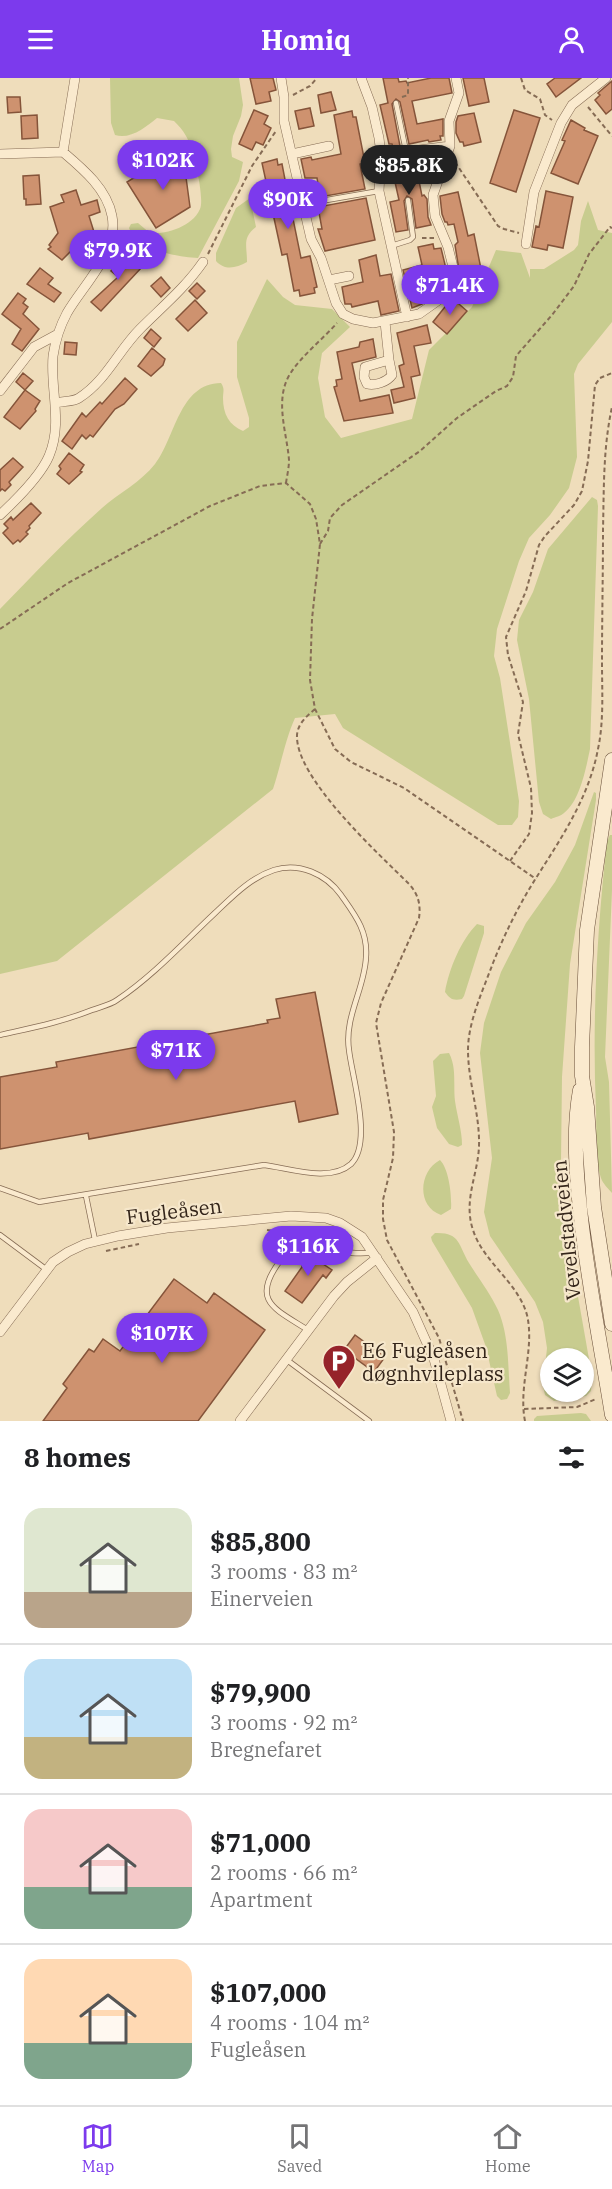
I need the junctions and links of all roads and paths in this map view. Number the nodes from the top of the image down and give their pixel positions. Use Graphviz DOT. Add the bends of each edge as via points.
graph roads {
  1 [pos="75,78"];
  2 [pos="281,78"];
  3 [pos="317,78"];
  4 [pos="361,78"];
  5 [pos="408,78"];
  6 [pos="456,78"];
  7 [pos="521,78"];
  8 [pos="606,78"];
  9 [pos="284,97"];
  10 [pos="580,97"];
  11 [pos="396,103"];
  12 [pos="544,111"];
  13 [pos="284,121"];
  14 [pos="612,136"];
  15 [pos="329,146"];
  16 [pos="449,149"];
  17 [pos="420,150"];
  18 [pos="406,151"];
  19 [pos="63,152"];
  20 [pos="0,154"];
  21 [pos="292,154"];
  22 [pos="381,155"];
  23 [pos="434,188"];
  24 [pos="379,191"];
  25 [pos="408,200"];
  26 [pos="321,201"];
  27 [pos="612,228"];
  28 [pos="522,233"];
  29 [pos="443,236"];
  30 [pos="413,237"];
  31 [pos="526,244"];
  32 [pos="391,246"];
  33 [pos="203,262"];
  34 [pos="349,276"];
  35 [pos="329,280"];
  36 [pos="344,314"];
  37 [pos="407,317"];
  38 [pos="385,322"];
  39 [pos="58,334"];
  40 [pos="389,360"];
  41 [pos="612,373"];
  42 [pos="0,391"];
  43 [pos="56,402"];
  44 [pos="612,407"];
  45 [pos="286,483"];
  46 [pos="0,515"];
  47 [pos="320,544"];
  48 [pos="0,629"];
  49 [pos="315,710"];
  50 [pos="612,760"];
  51 [pos="510,861"];
  52 [pos="536,879"];
  53 [pos="0,1035"];
  54 [pos="582,1076"];
  55 [pos="0,1188"];
  56 [pos="86,1196"];
  57 [pos="264,1230"];
  58 [pos="0,1235"];
  59 [pos="95,1241"];
  60 [pos="144,1243"];
  61 [pos="300,1243"];
  62 [pos="104,1251"];
  63 [pos="375,1255"];
  64 [pos="47,1270"];
  65 [pos="612,1324"];
  66 [pos="308,1330"];
  67 [pos="0,1332"];
  68 [pos="285,1358"];
  69 [pos="609,1358"];
  70 [pos="602,1398"];
  71 [pos="524,1410"];
  72 [pos="612,1415"];
  73 [pos="240,1421"];
  74 [pos="369,1421"];
  75 [pos="452,1421"];
  76 [pos="463,1421"];
  77 [pos="525,1421"];
  1 -- 19 [label="street"];
  2 -- 9 [label="street"];
  3 -- 9 [label="path" via="304,91"];
  4 -- 22 [label="street" via="372,107"];
  5 -- 11 [label="path" via="408,95 395,98"];
  6 -- 16 [label="street" via="459,93 449,121"];
  7 -- 12 [label="path" via="521,85 540,99"];
  8 -- 10 [label="street"];
  9 -- 13 [label="street"];
  10 -- 14 [label="path"];
  10 -- 31 [label="street" via="561,123 534,192"];
  11 -- 18 [label="lane"];
  13 -- 21 [label="street"];
  13 -- 33 [label="path" via="252,166"];
  15 -- 21 [label="street"];
  16 -- 17 [label="street"];
  16 -- 23 [label="street"];
  16 -- 28 [label="path" via="498,226"];
  17 -- 18 [label="street"];
  17 -- 23 [label="path" via="427,178"];
  18 -- 22 [label="street"];
  19 -- 20 [label="street"];
  19 -- 39 [label="street" via="98,187 112,217 108,247"];
  21 -- 35 [label="street" via="311,239"];
  22 -- 24 [label="street"];
  23 -- 29 [label="street" via="435,216"];
  24 -- 26 [label="lane"];
  24 -- 32 [label="street"];
  25 -- 30 [label="lane"];
  27 -- 47 [label="path" via="589,254 574,286 516,356 513,377 507,386 457,418 420,451 342,505 330,518"];
  29 -- 30 [label="path"];
  29 -- 37 [label="street" via="454,279 432,307"];
  30 -- 32 [label="lane"];
  32 -- 37 [label="street"];
  33 -- 43 [label="street" via="92,388 76,400"];
  34 -- 35 [label="street"];
  35 -- 36 [label="street"];
  36 -- 38 [label="street" via="360,321"];
  36 -- 45 [label="path" via="289,375 283,398 289,462"];
  37 -- 38 [label="street"];
  38 -- 40 [label="street"];
  39 -- 42 [label="street" via="34,347"];
  39 -- 43 [label="street" via="53,357"];
  41 -- 51 [label="path" via="595,385 582,491 539,545 526,591 506,637 507,655 523,702 518,734 531,788 532,813 530,834"];
  43 -- 46 [label="street" via="50,453 42,469"];
  44 -- 52 [label="path" via="604,472 599,746 572,820"];
  45 -- 47 [label="path" via="310,504"];
  45 -- 48 [label="path" via="260,486 210,507 68,583"];
  47 -- 49 [label="path" via="310,680"];
  49 -- 51 [label="path" via="335,749 351,762 404,788"];
  49 -- 76 [label="path" via="303,720 297,735 313,779 335,808 415,891 419,903 417,924 381,1002 376,1023 394,1139 383,1219 390,1246 439,1338"];
  50 -- 54 [label="main road, Vevelstadveien" via="587,930"];
  51 -- 52 [label="path"];
  52 -- 71 [label="path" via="493,964 470,1032 468,1052 479,1132 469,1213 480,1247 526,1311"];
  53 -- 56 [label="lane" via="66,1020 115,1001 247,884 274,870 310,870 339,892 362,926 366,956 350,1018 348,1046 362,1133 353,1162 343,1170 310,1174 264,1166"];
  54 -- 65 [label="main road, Vevelstadveien" via="594,1207"];
  54 -- 69 [label="main road, Vevelstadveien" via="576,1126 578,1186 586,1260"];
  55 -- 56 [label="lane" via="39,1202"];
  56 -- 59 [label="lane"];
  57 -- 61 [label="path" via="276,1231"];
  58 -- 64 [label="lane"];
  59 -- 63 [label="street, Fugleåsen" via="167,1228 310,1216 352,1229"];
  59 -- 64 [label="street, Fugleåsen" via="68,1252"];
  60 -- 62 [label="path"];
  61 -- 63 [label="lane" via="315,1242 345,1252"];
  61 -- 66 [label="lane" via="280,1261 266,1288 274,1307"];
  63 -- 66 [label="street"];
  63 -- 75 [label="street, Fugleåsen" via="414,1312 428,1341"];
  64 -- 67 [label="street, Fugleåsen"];
  66 -- 68 [label="street"];
  68 -- 73 [label="street"];
  68 -- 74 [label="lane"];
  69 -- 72 [label="main road, Vevelstadveien"];
  70 -- 71 [label="path" via="577,1407"];
  71 -- 77 [label="path"];
}
